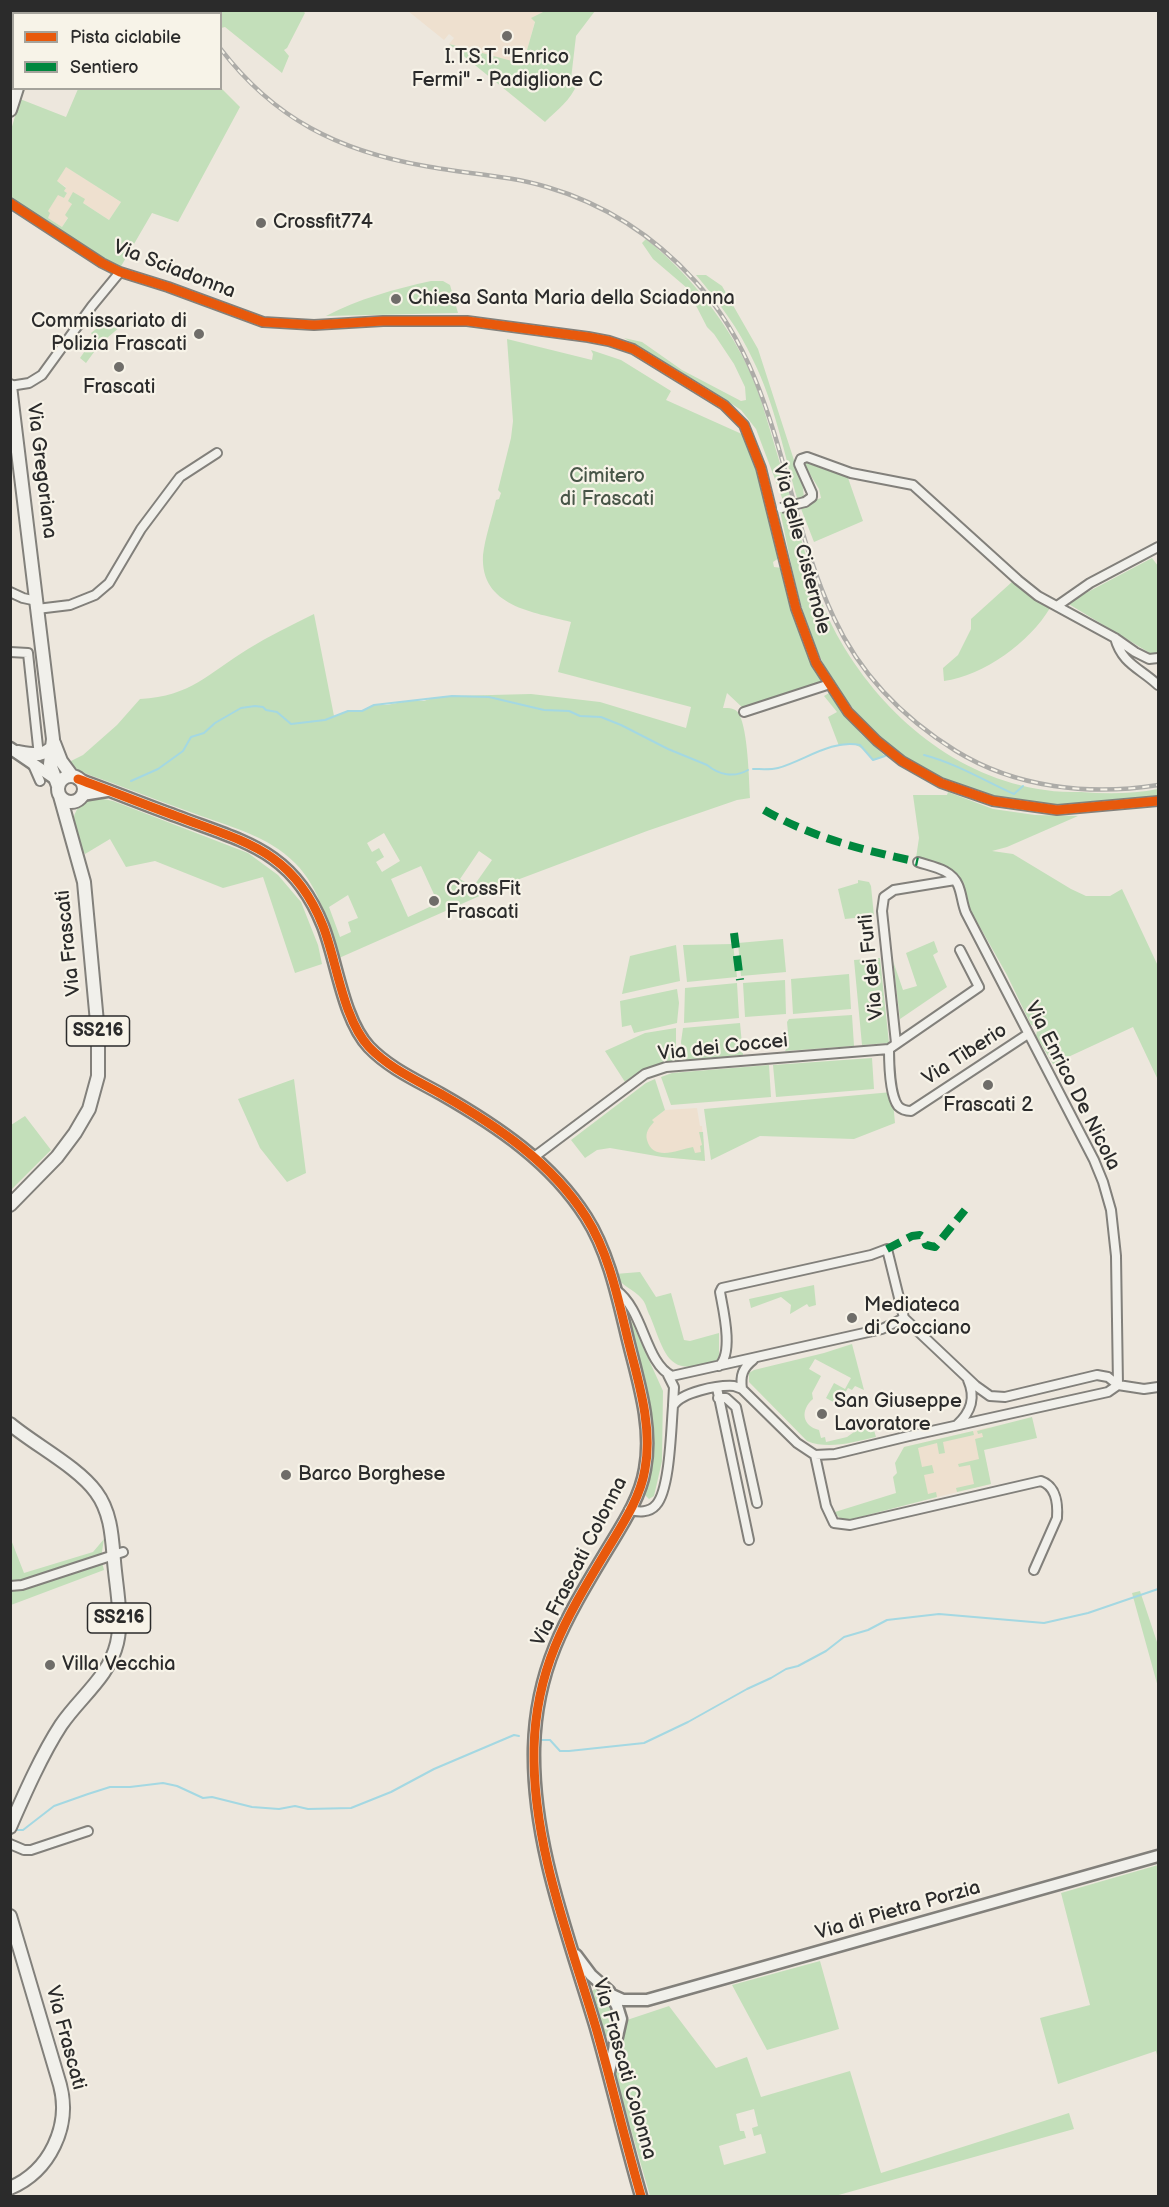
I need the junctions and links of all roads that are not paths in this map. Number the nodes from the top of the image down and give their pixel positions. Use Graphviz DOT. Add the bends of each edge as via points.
graph roads {
  1 [pos="16,90"];
  2 [pos="10,110"];
  3 [pos="10,203"];
  4 [pos="120,272"];
  5 [pos="467,321"];
  6 [pos="10,386"];
  7 [pos="217,453"];
  8 [pos="777,509"];
  9 [pos="1158,547"];
  10 [pos="10,592"];
  11 [pos="37,605"];
  12 [pos="1057,606"];
  13 [pos="1115,638"];
  14 [pos="10,652"];
  15 [pos="1158,658"];
  16 [pos="830,684"];
  17 [pos="1158,685"];
  18 [pos="744,712"];
  19 [pos="53,743"];
  20 [pos="14,750"];
  21 [pos="40,760"];
  22 [pos="73,775"];
  23 [pos="40,780"];
  24 [pos="58,787"];
  25 [pos="110,792"];
  26 [pos="80,798"];
  27 [pos="1158,801"];
  28 [pos="69,829"];
  29 [pos="918,862"];
  30 [pos="955,880"];
  31 [pos="874,922"];
  32 [pos="883,922"];
  33 [pos="960,950"];
  34 [pos="1028,1034"];
  35 [pos="898,1039"];
  36 [pos="889,1049"];
  37 [pos="534,1157"];
  38 [pos="10,1205"];
  39 [pos="616,1290"];
  40 [pos="904,1318"];
  41 [pos="754,1359"];
  42 [pos="716,1367"];
  43 [pos="668,1375"];
  44 [pos="966,1376"];
  45 [pos="1118,1385"];
  46 [pos="738,1387"];
  47 [pos="1158,1387"];
  48 [pos="717,1388"];
  49 [pos="718,1398"];
  50 [pos="673,1406"];
  51 [pos="10,1424"];
  52 [pos="956,1426"];
  53 [pos="815,1455"];
  54 [pos="758,1503"];
  55 [pos="629,1510"];
  56 [pos="749,1540"];
  57 [pos="118,1553"];
  58 [pos="1034,1570"];
  59 [pos="10,1586"];
  60 [pos="10,1827"];
  61 [pos="88,1831"];
  62 [pos="10,1844"];
  63 [pos="1158,1856"];
  64 [pos="10,1916"];
  65 [pos="572,1951"];
  66 [pos="599,1983"];
  67 [pos="584,1992"];
  68 [pos="612,1995"];
  69 [pos="647,2000"];
  70 [pos="621,2019"];
  71 [pos="598,2037"];
  72 [pos="615,2041"];
  73 [pos="609,2079"];
  74 [pos="10,2188"];
  75 [pos="641,2196"];
  1 -- 2 [label="main road"];
  3 -- 4 [label="street, Via Sciadonna"];
  4 -- 5 [label="street, Via Sciadonna" via="269,323"];
  4 -- 6 [label="street" via="44,373 33,381"];
  5 -- 8 [label="street, Via delle Cisternole" via="609,340 659,364 724,405 740,420"];
  6 -- 11 [label="main road, Via Gregoriana"];
  7 -- 11 [label="street" via="180,477 141,528 109,583 95,595 70,605"];
  8 -- 12 [label="street, Via delle Cisternole, bridge" via="812,498 799,464 807,457 851,473 913,484 1018,580"];
  8 -- 16 [label="street, Via delle Cisternole" via="796,609 816,663"];
  9 -- 12 [label="street" via="1090,582"];
  10 -- 11 [label="street"];
  11 -- 19 [label="main road, Via Gregoriana"];
  12 -- 13 [label="street, Via delle Cisternole"];
  13 -- 15 [label="street, Via delle Cisternole" via="1149,659"];
  13 -- 17 [label="street" via="1118,651"];
  14 -- 21 [label="street" via="28,653"];
  16 -- 18 [label="street"];
  16 -- 27 [label="street, Via delle Cisternole" via="848,712 902,761 965,792 993,801 1057,810"];
  19 -- 21 [label="main road, Via Gregoriana"];
  19 -- 22 [label="main road, Via Gregoriana"];
  20 -- 21 [label="main road"];
  21 -- 22 [label="street, Via Frascati Colonna"];
  21 -- 23 [label="street"];
  21 -- 24 [label="main road, Via Gregoriana"];
  22 -- 24 [label="main road"];
  22 -- 25 [label="street, Via Frascati Colonna"];
  22 -- 26 [label="main road" via="84,788"];
  24 -- 26 [label="main road" via="69,802"];
  24 -- 28 [label="main road, Via Frascati / SS216"];
  25 -- 26 [label="street, Via Frascati Colonna"];
  25 -- 37 [label="street, Via Frascati Colonna" via="234,836 283,865 318,914 351,1018 366,1044 394,1068 480,1117"];
  26 -- 28 [label="main road"];
  28 -- 38 [label="main road, Via Frascati / SS216" via="84,882 98,1033 97,1080 87,1114 70,1141"];
  29 -- 30 [label="street" via="942,869"];
  30 -- 32 [label="street, Via dei Furli" via="889,892 882,903"];
  30 -- 34 [label="street, Via Enrico De Nicola" via="966,913"];
  31 -- 32 [label="street"];
  32 -- 35 [label="street, Via dei Furli"];
  33 -- 35 [label="street" via="979,987"];
  34 -- 36 [label="street, Via Tiberio" via="911,1111 898,1106"];
  34 -- 45 [label="street, Via Enrico De Nicola" via="1094,1160 1110,1209 1116,1256"];
  35 -- 36 [label="street"];
  36 -- 37 [label="street, Via dei Coccei" via="680,1066 645,1074"];
  37 -- 39 [label="street, Via Frascati Colonna" via="588,1219"];
  39 -- 43 [label="street" via="633,1309"];
  39 -- 55 [label="street, Via Frascati Colonna" via="647,1434 645,1470"];
  40 -- 41 [label="street" via="882,1329"];
  40 -- 42 [label="street" via="887,1249 722,1288 724,1360"];
  40 -- 44 [label="street"];
  41 -- 42 [label="street"];
  41 -- 46 [label="street" via="745,1366"];
  42 -- 43 [label="street" via="677,1377"];
  43 -- 50 [label="street" via="674,1387"];
  44 -- 45 [label="street" via="990,1396 1005,1397 1097,1375"];
  44 -- 52 [label="street" via="972,1391 970,1409"];
  45 -- 47 [label="street"];
  45 -- 52 [label="street" via="1108,1392"];
  46 -- 48 [label="street"];
  46 -- 53 [label="street"];
  48 -- 49 [label="street"];
  48 -- 50 [label="street" via="685,1394"];
  49 -- 54 [label="street" via="726,1398 736,1407"];
  49 -- 56 [label="street"];
  50 -- 55 [label="street" via="667,1473 660,1499 650,1510"];
  51 -- 57 [label="main road, SS216" via="95,1491 109,1520"];
  52 -- 53 [label="street" via="835,1455"];
  53 -- 58 [label="street" via="826,1506 834,1523 849,1525 1041,1481 1052,1488 1058,1509"];
  55 -- 65 [label="street, Via Frascati Colonna" via="558,1636 536,1715 534,1766 539,1818"];
  57 -- 59 [label="street"];
  57 -- 60 [label="main road, SS216" via="120,1623 115,1651 101,1678 59,1729"];
  61 -- 62 [label="street" via="31,1850"];
  63 -- 69 [label="street, Via di Pietra Porzia"];
  64 -- 74 [label="main road, Via Frascati" via="62,2091 63,2108 59,2135 48,2156 33,2175"];
  65 -- 66 [label="street, Via Frascati Colonna"];
  65 -- 67 [label="street, Via Frascati Colonna"];
  66 -- 67 [label="street"];
  66 -- 68 [label="street, Via Frascati Colonna"];
  67 -- 71 [label="street, Via Frascati Colonna"];
  68 -- 69 [label="street" via="623,2000"];
  68 -- 70 [label="street, Via Frascati Colonna"];
  69 -- 70 [label="street"];
  70 -- 72 [label="street, Via Frascati Colonna"];
  71 -- 72 [label="street" via="605,2044"];
  71 -- 73 [label="street, Via Frascati Colonna"];
  72 -- 73 [label="street, Via Frascati Colonna"];
  73 -- 75 [label="street, Via Frascati Colonna"];
}
